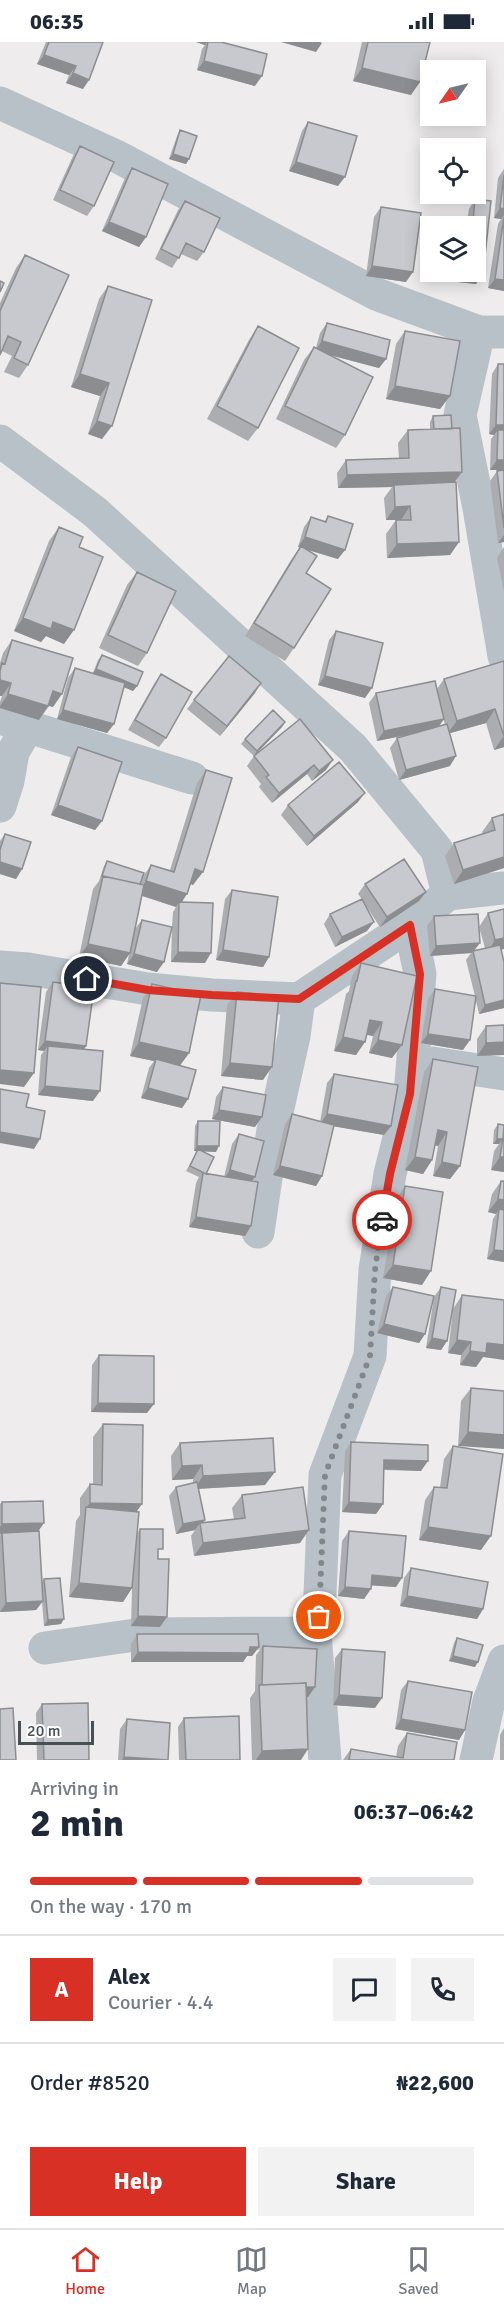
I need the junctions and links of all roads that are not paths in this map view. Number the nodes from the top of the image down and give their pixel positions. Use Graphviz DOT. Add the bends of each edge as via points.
graph roads {
  1 [pos="0,103"];
  2 [pos="491,332"];
  3 [pos="0,441"];
  4 [pos="504,656"];
  5 [pos="14,722"];
  6 [pos="192,778"];
  7 [pos="0,806"];
  8 [pos="504,888"];
  9 [pos="447,894"];
  10 [pos="410,925"];
  11 [pos="0,967"];
  12 [pos="299,999"];
  13 [pos="411,1060"];
  14 [pos="504,1074"];
  15 [pos="258,1232"];
  16 [pos="315,1633"];
  17 [pos="45,1648"];
  18 [pos="504,1661"];
  19 [pos="325,1760"];
  20 [pos="476,1760"];
  1 -- 2 [label="street" via="118,157 376,294"];
  2 -- 4 [label="street" via="460,415"];
  3 -- 9 [label="street" via="95,512 353,747 437,850"];
  5 -- 6 [label="street"];
  5 -- 7 [label="street" via="8,782"];
  8 -- 9 [label="street"];
  9 -- 10 [label="street"];
  10 -- 12 [label="street"];
  10 -- 13 [label="street" via="420,974"];
  11 -- 12 [label="street" via="148,990"];
  12 -- 15 [label="street"];
  13 -- 14 [label="street"];
  13 -- 16 [label="street" via="410,1094 390,1174 375,1270 370,1356 325,1475"];
  16 -- 17 [label="street" via="142,1634"];
  16 -- 19 [label="street"];
  18 -- 20 [label="street" via="489,1701"];
}
